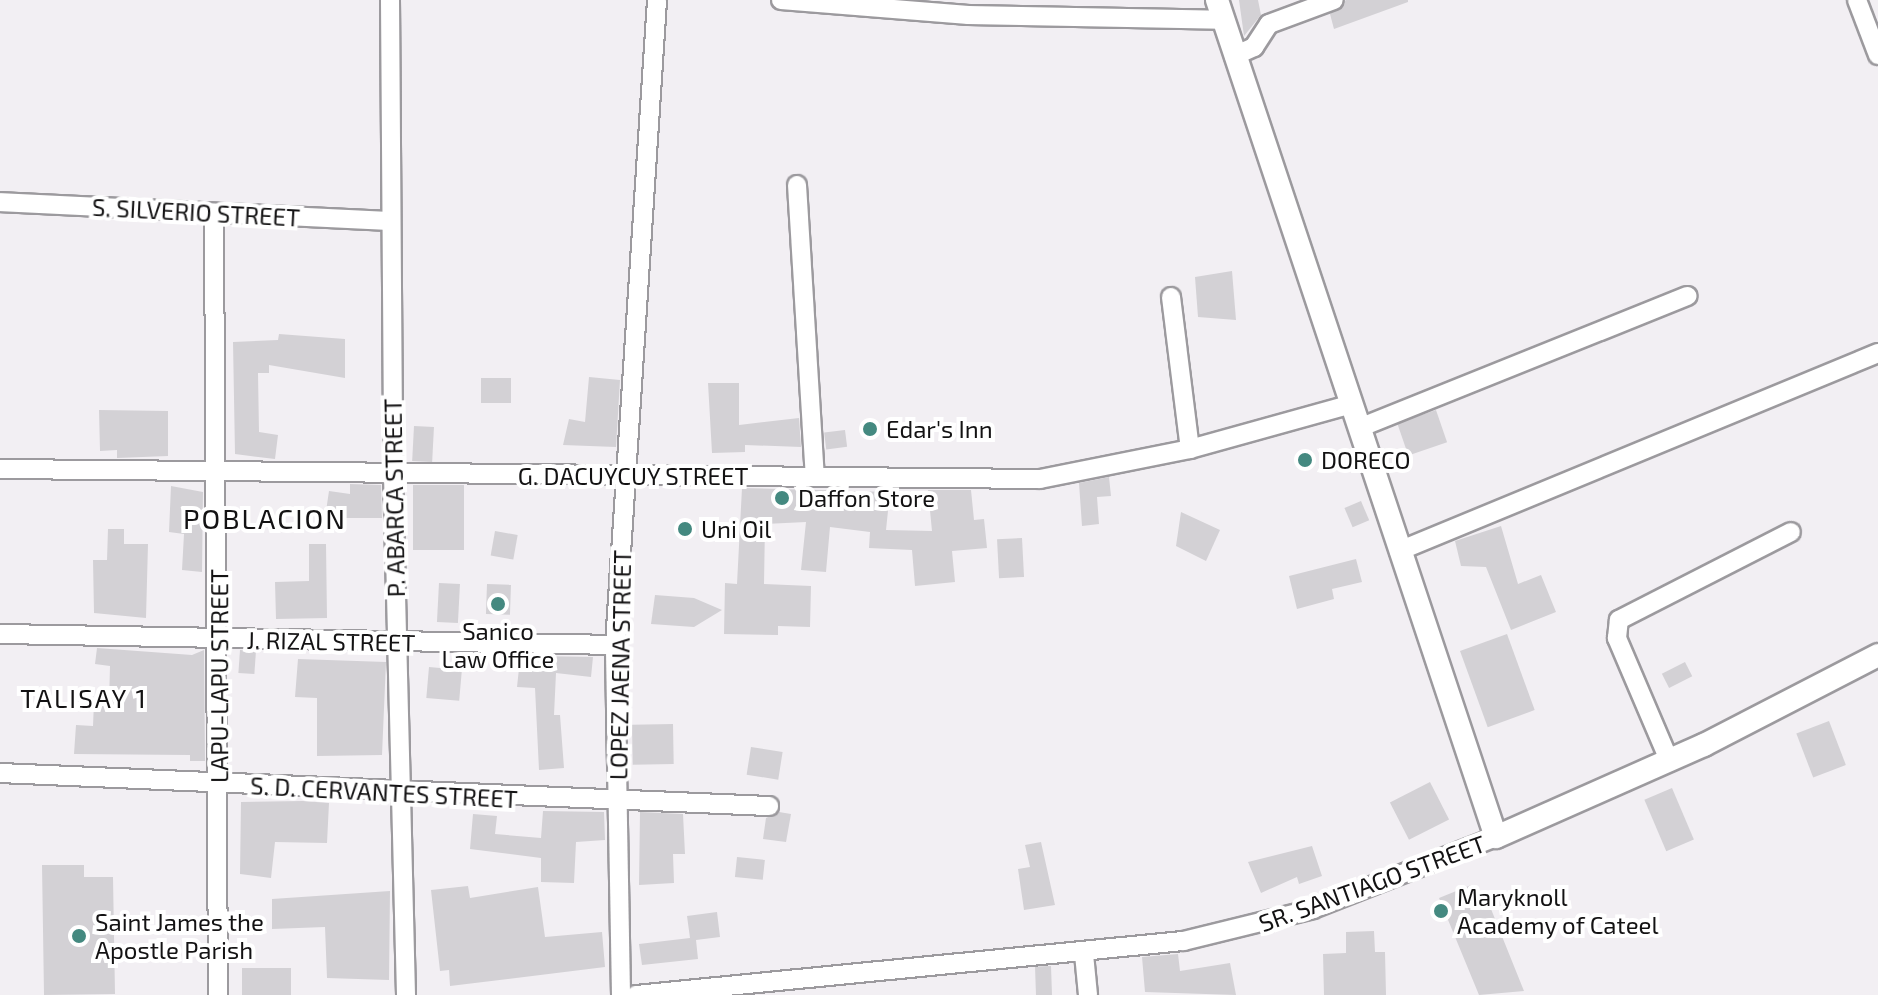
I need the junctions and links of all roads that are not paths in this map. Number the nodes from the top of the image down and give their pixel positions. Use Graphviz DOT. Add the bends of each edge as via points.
graph roads {
  1 [pos="390,0"];
  2 [pos="657,0"];
  3 [pos="781,0"];
  4 [pos="1334,0"];
  5 [pos="1857,0"];
  6 [pos="1219,10"];
  7 [pos="1878,55"];
  8 [pos="1234,56"];
  9 [pos="797,185"];
  10 [pos="0,202"];
  11 [pos="214,214"];
  12 [pos="391,221"];
  13 [pos="1687,296"];
  14 [pos="1171,297"];
  15 [pos="1878,353"];
  16 [pos="1352,404"];
  17 [pos="1359,428"];
  18 [pos="1190,449"];
  19 [pos="0,469"];
  20 [pos="218,472"];
  21 [pos="393,474"];
  22 [pos="815,476"];
  23 [pos="627,478"];
  24 [pos="1791,532"];
  25 [pos="1399,551"];
  26 [pos="0,634"];
  27 [pos="220,640"];
  28 [pos="396,642"];
  29 [pos="615,645"];
  30 [pos="1878,655"];
  31 [pos="1669,760"];
  32 [pos="0,773"];
  33 [pos="219,784"];
  34 [pos="400,792"];
  35 [pos="616,802"];
  36 [pos="769,806"];
  37 [pos="1496,837"];
  38 [pos="1084,954"];
  39 [pos="218,995"];
  40 [pos="406,995"];
  41 [pos="621,995"];
  42 [pos="636,995"];
  43 [pos="1088,995"];
  1 -- 12 [label="street, P. ABARCA STREET"];
  2 -- 23 [label="street, LOPEZ JAENA STREET"];
  3 -- 6 [label="street" via="968,15"];
  4 -- 8 [label="street" via="1269,24 1254,47"];
  5 -- 7 [label="street"];
  6 -- 8 [label="street"];
  8 -- 16 [label="street"];
  9 -- 22 [label="street"];
  10 -- 11 [label="street, S. SILVERIO STREET"];
  11 -- 12 [label="street, S. SILVERIO STREET"];
  11 -- 20 [label="street, LAPU-LAPU STREET"];
  12 -- 21 [label="street, P. ABARCA STREET"];
  13 -- 17 [label="street"];
  14 -- 18 [label="street"];
  15 -- 25 [label="street"];
  16 -- 17 [label="street"];
  16 -- 18 [label="street, G. DACUYCUY STREET"];
  17 -- 25 [label="street"];
  18 -- 22 [label="street, G. DACUYCUY STREET" via="1040,479"];
  19 -- 20 [label="street, G. DACUYCUY STREET"];
  20 -- 21 [label="street, G. DACUYCUY STREET"];
  20 -- 27 [label="street, LAPU-LAPU STREET"];
  21 -- 23 [label="street, G. DACUYCUY STREET"];
  21 -- 28 [label="street, P. ABARCA STREET"];
  22 -- 23 [label="street, G. DACUYCUY STREET"];
  23 -- 29 [label="street, LOPEZ JAENA STREET"];
  24 -- 31 [label="street" via="1619,620 1617,638"];
  25 -- 37 [label="street"];
  26 -- 27 [label="street, J. RIZAL STREET"];
  27 -- 28 [label="street, J. RIZAL STREET"];
  27 -- 33 [label="street, LAPU-LAPU STREET"];
  28 -- 29 [label="street, J. RIZAL STREET"];
  28 -- 34 [label="street, P. ABARCA STREET"];
  29 -- 35 [label="street, LOPEZ JAENA STREET"];
  30 -- 31 [label="street, SR. SANTIAGO STREET"];
  31 -- 37 [label="street, SR. SANTIAGO STREET"];
  32 -- 33 [label="street, S. D. CERVANTES STREET"];
  33 -- 34 [label="street, S. D. CERVANTES STREET"];
  33 -- 39 [label="street, LAPU-LAPU STREET"];
  34 -- 35 [label="street, S. D. CERVANTES STREET"];
  34 -- 40 [label="street, P. ABARCA STREET"];
  35 -- 36 [label="street, S. D. CERVANTES STREET"];
  35 -- 41 [label="street, LOPEZ JAENA STREET"];
  37 -- 38 [label="street, SR. SANTIAGO STREET" via="1253,927"];
  38 -- 42 [label="street, SR. SANTIAGO STREET"];
  38 -- 43 [label="street"];
}
